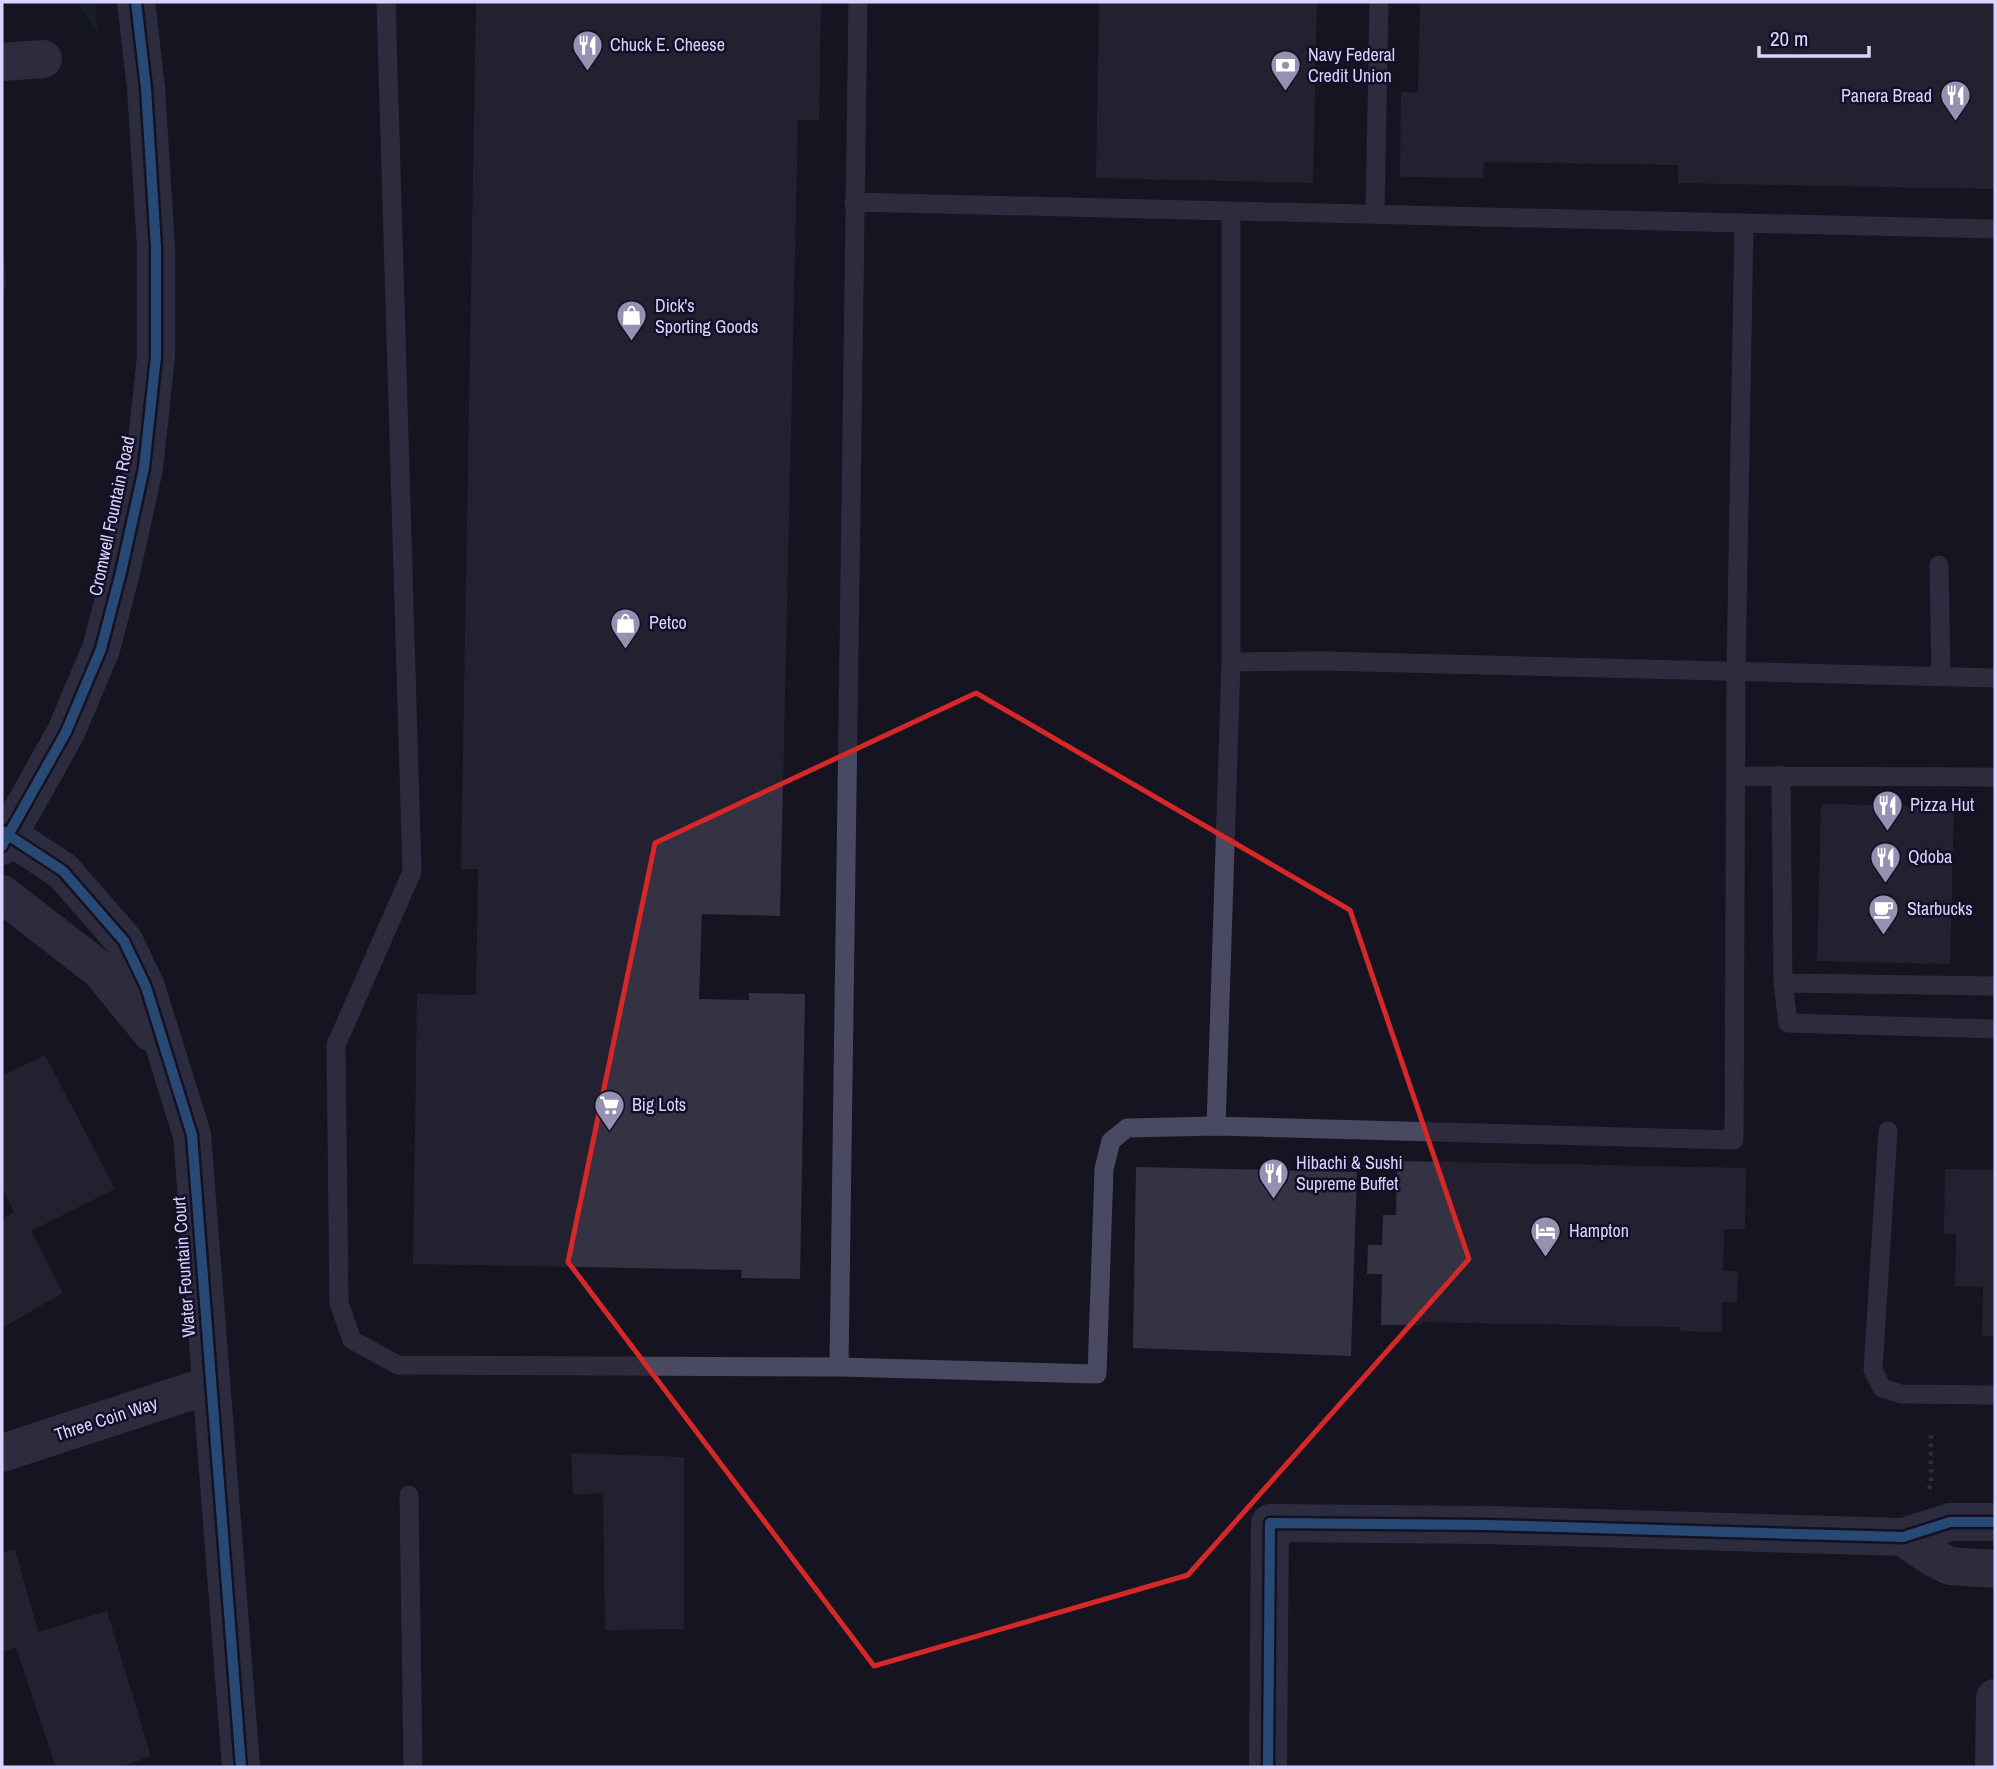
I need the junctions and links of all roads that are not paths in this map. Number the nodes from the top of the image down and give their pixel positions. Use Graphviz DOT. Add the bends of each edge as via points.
graph roads {
  1 [pos="136,2"];
  2 [pos="386,2"];
  3 [pos="858,2"];
  4 [pos="1379,2"];
  5 [pos="43,59"];
  6 [pos="2,62"];
  7 [pos="854,202"];
  8 [pos="1231,211"];
  9 [pos="1375,214"];
  10 [pos="1744,223"];
  11 [pos="1995,229"];
  12 [pos="1939,565"];
  13 [pos="1231,662"];
  14 [pos="1995,667"];
  15 [pos="1736,671"];
  16 [pos="1950,677"];
  17 [pos="1995,678"];
  18 [pos="1995,686"];
  19 [pos="1781,775"];
  20 [pos="1736,776"];
  21 [pos="1995,777"];
  22 [pos="4,837"];
  23 [pos="2,894"];
  24 [pos="1783,983"];
  25 [pos="1995,986"];
  26 [pos="1995,1029"];
  27 [pos="162,1045"];
  28 [pos="1216,1126"];
  29 [pos="1888,1131"];
  30 [pos="839,1367"];
  31 [pos="210,1385"];
  32 [pos="1995,1395"];
  33 [pos="2,1453"];
  34 [pos="409,1495"];
  35 [pos="1995,1522"];
  36 [pos="1903,1537"];
  37 [pos="1995,1569"];
  38 [pos="1995,1698"];
  39 [pos="241,1767"];
  40 [pos="413,1767"];
  41 [pos="1268,1767"];
  42 [pos="1994,1767"];
  1 -- 22 [label="street, Cromwell Fountain Road" via="156,247 156,357 144,468 101,649 66,732"];
  2 -- 30 [label="lane" via="412,872 336,1045 339,1303 352,1340 398,1365"];
  3 -- 7 [label="lane"];
  4 -- 9 [label="lane"];
  5 -- 6 [label="street"];
  7 -- 8 [label="lane"];
  7 -- 30 [label="lane"];
  8 -- 9 [label="lane"];
  8 -- 13 [label="lane"];
  9 -- 10 [label="lane"];
  10 -- 11 [label="lane"];
  10 -- 15 [label="lane"];
  12 -- 16 [label="lane"];
  13 -- 15 [label="lane"];
  13 -- 28 [label="lane"];
  14 -- 16 [label="lane"];
  15 -- 16 [label="lane"];
  15 -- 20 [label="lane"];
  16 -- 17 [label="lane"];
  16 -- 18 [label="lane"];
  19 -- 20 [label="lane"];
  19 -- 21 [label="lane"];
  19 -- 24 [label="lane"];
  20 -- 28 [label="lane" via="1734,1140"];
  22 -- 27 [label="street, Water Fountain Court" via="63,871 124,941 146,987"];
  23 -- 27 [label="street, Water Fountain Court" via="100,970"];
  24 -- 25 [label="lane"];
  24 -- 26 [label="lane" via="1788,1023"];
  27 -- 31 [label="street, Water Fountain Court" via="192,1135"];
  28 -- 30 [label="lane" via="1126,1128 1111,1140 1104,1170 1097,1374"];
  29 -- 32 [label="lane" via="1873,1370 1882,1388 1901,1394"];
  31 -- 33 [label="street, Three Coin Way"];
  31 -- 39 [label="street, Water Fountain Court"];
  34 -- 40 [label="lane"];
  35 -- 36 [label="street" via="1950,1522"];
  36 -- 37 [label="street" via="1950,1566"];
  36 -- 41 [label="street" via="1270,1523"];
  38 -- 42 [label="street"];
}
